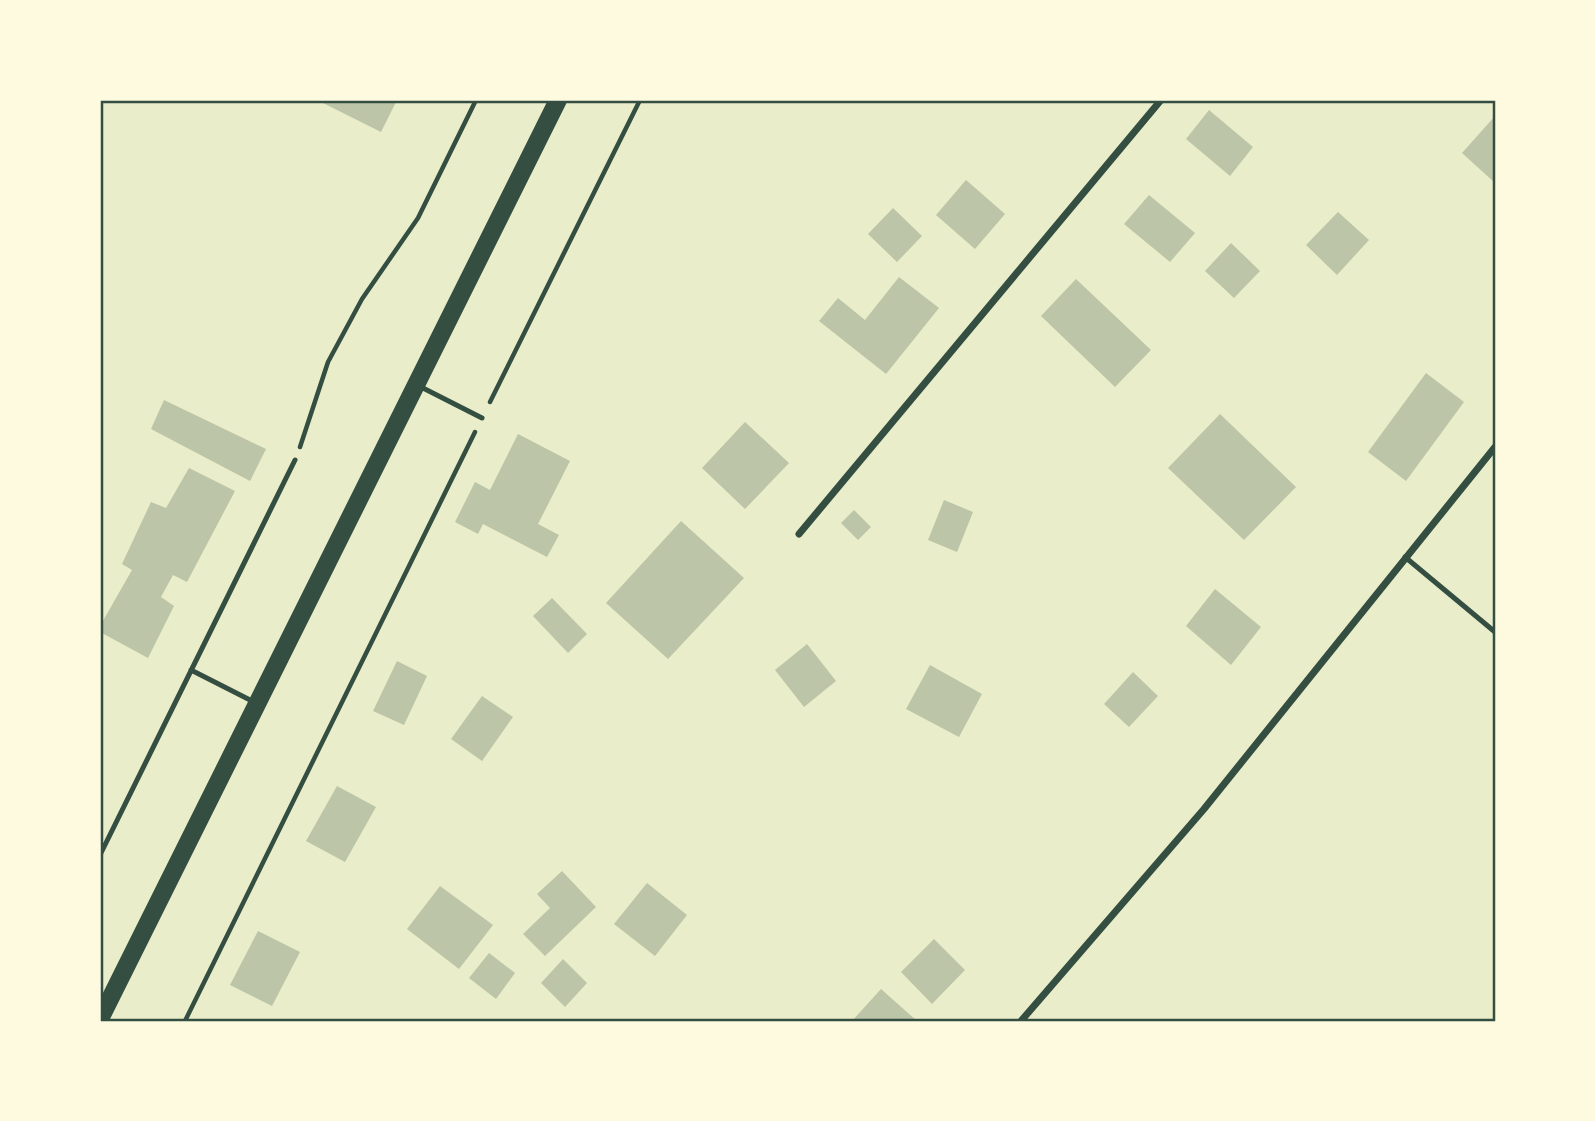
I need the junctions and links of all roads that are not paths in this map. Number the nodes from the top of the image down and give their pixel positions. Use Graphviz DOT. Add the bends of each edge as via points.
graph roads {
  1 [pos="558,100"];
  2 [pos="1161,100"];
  3 [pos="416,385"];
  4 [pos="482,418"];
  5 [pos="1495,447"];
  6 [pos="295,460"];
  7 [pos="799,534"];
  8 [pos="1405,557"];
  9 [pos="1495,632"];
  10 [pos="191,670"];
  11 [pos="257,703"];
  12 [pos="100,855"];
  13 [pos="100,1019"];
  14 [pos="1021,1021"];
  1 -- 3 [label="main road"];
  2 -- 7 [label="street"];
  3 -- 4 [label="lane"];
  3 -- 11 [label="main road"];
  5 -- 8 [label="street"];
  6 -- 10 [label="lane"];
  8 -- 9 [label="lane"];
  8 -- 14 [label="street" via="1204,809"];
  10 -- 11 [label="lane"];
  10 -- 12 [label="lane"];
  11 -- 13 [label="main road"];
}
